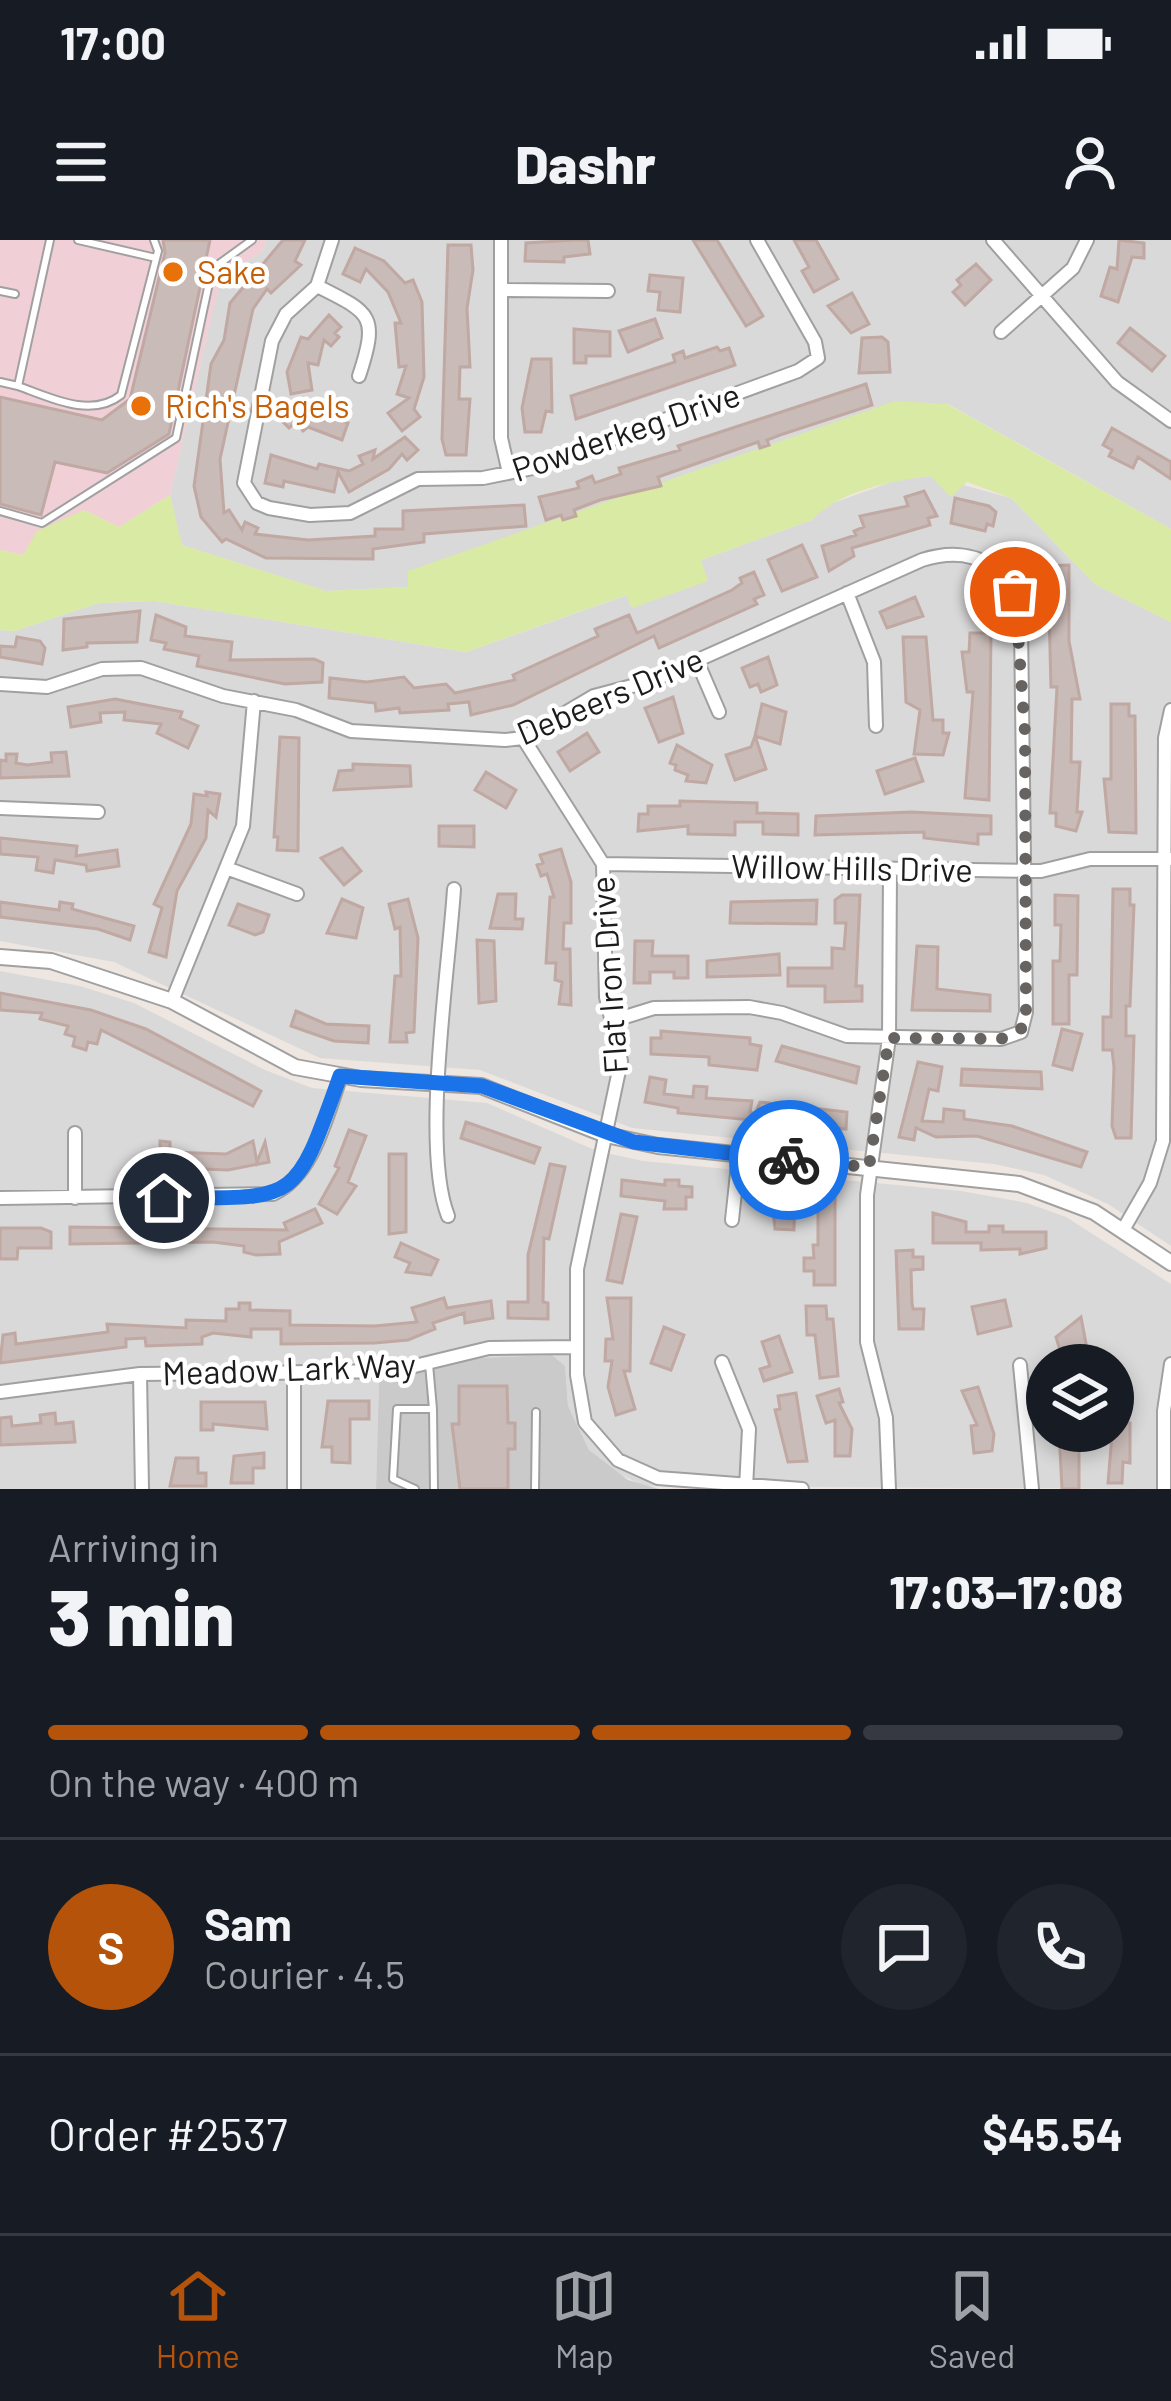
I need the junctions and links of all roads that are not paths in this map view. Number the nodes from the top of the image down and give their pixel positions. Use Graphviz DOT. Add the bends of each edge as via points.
graph roads {
  1 [pos="50,240"];
  2 [pos="78,240"];
  3 [pos="154,240"];
  4 [pos="252,240"];
  5 [pos="332,240"];
  6 [pos="501,240"];
  7 [pos="757,240"];
  8 [pos="993,240"];
  9 [pos="1087,240"];
  10 [pos="156,258"];
  11 [pos="316,286"];
  12 [pos="501,290"];
  13 [pos="0,291"];
  14 [pos="608,291"];
  15 [pos="15,295"];
  16 [pos="1042,297"];
  17 [pos="1000,332"];
  18 [pos="358,376"];
  19 [pos="0,382"];
  20 [pos="18,386"];
  21 [pos="1169,416"];
  22 [pos="509,473"];
  23 [pos="0,512"];
  24 [pos="847,593"];
  25 [pos="697,661"];
  26 [pos="0,684"];
  27 [pos="254,701"];
  28 [pos="1171,710"];
  29 [pos="718,712"];
  30 [pos="876,726"];
  31 [pos="523,738"];
  32 [pos="0,808"];
  33 [pos="98,812"];
  34 [pos="1168,859"];
  35 [pos="603,864"];
  36 [pos="229,869"];
  37 [pos="890,870"];
  38 [pos="1023,871"];
  39 [pos="454,889"];
  40 [pos="297,894"];
  41 [pos="0,957"];
  42 [pos="172,1001"];
  43 [pos="612,1021"];
  44 [pos="889,1038"];
  45 [pos="340,1076"];
  46 [pos="440,1081"];
  47 [pos="75,1133"];
  48 [pos="606,1135"];
  49 [pos="740,1155"];
  50 [pos="869,1167"];
  51 [pos="0,1198"];
  52 [pos="75,1198"];
  53 [pos="448,1216"];
  54 [pos="732,1220"];
  55 [pos="1123,1229"];
  56 [pos="1171,1263"];
  57 [pos="577,1347"];
  58 [pos="722,1362"];
  59 [pos="429,1364"];
  60 [pos="1171,1364"];
  61 [pos="1020,1365"];
  62 [pos="294,1372"];
  63 [pos="140,1374"];
  64 [pos="0,1392"];
  65 [pos="434,1408"];
  66 [pos="536,1412"];
  67 [pos="658,1484"];
  68 [pos="746,1487"];
  69 [pos="142,1489"];
  70 [pos="294,1489"];
  71 [pos="415,1489"];
  72 [pos="434,1489"];
  73 [pos="535,1489"];
  74 [pos="802,1489"];
  75 [pos="889,1489"];
  76 [pos="1032,1489"];
  77 [pos="1163,1489"];
  1 -- 20 [label="lane"];
  2 -- 10 [label="lane"];
  3 -- 10 [label="lane"];
  4 -- 23 [label="lane" via="212,269 176,438 42,523"];
  5 -- 11 [label="street"];
  6 -- 12 [label="street"];
  7 -- 22 [label="street, Powderkeg Drive" via="818,358"];
  8 -- 16 [label="street"];
  9 -- 16 [label="street" via="1073,268"];
  10 -- 20 [label="lane" via="121,395 105,406 81,405"];
  11 -- 18 [label="street" via="368,319"];
  11 -- 22 [label="street, Powderkeg Drive" via="272,340 245,471 257,503 329,515 367,507 418,479"];
  12 -- 14 [label="street"];
  12 -- 22 [label="street"];
  13 -- 15 [label="lane"];
  16 -- 17 [label="street"];
  16 -- 21 [label="street" via="1117,382"];
  19 -- 20 [label="lane"];
  24 -- 25 [label="street, Debeers Drive"];
  24 -- 30 [label="street" via="874,662"];
  24 -- 38 [label="street, Debeers Drive" via="940,554 995,565 1020,608"];
  25 -- 29 [label="street"];
  25 -- 31 [label="street, Debeers Drive" via="594,696"];
  26 -- 27 [label="street, Debeers Drive" via="47,687 102,669 141,668"];
  27 -- 31 [label="street, Debeers Drive" via="351,731"];
  27 -- 36 [label="street" via="248,802"];
  28 -- 34 [label="street"];
  31 -- 35 [label="street, Flat Iron Drive"];
  32 -- 33 [label="street"];
  34 -- 38 [label="street, Willow Hills Drive" via="1090,859"];
  34 -- 55 [label="street" via="1163,1141"];
  35 -- 37 [label="street, Willow Hills Drive"];
  35 -- 43 [label="street, Flat Iron Drive"];
  36 -- 40 [label="street"];
  36 -- 42 [label="street"];
  37 -- 38 [label="street, Willow Hills Drive"];
  37 -- 44 [label="street"];
  38 -- 44 [label="street" via="1022,1032 1001,1039"];
  39 -- 46 [label="street"];
  41 -- 42 [label="street" via="51,961"];
  42 -- 45 [label="street" via="295,1067"];
  43 -- 44 [label="street" via="654,1007 748,1007 847,1036"];
  43 -- 48 [label="street, Flat Iron Drive" via="621,1061"];
  44 -- 50 [label="street"];
  45 -- 46 [label="street"];
  45 -- 52 [label="street" via="304,1168 273,1195"];
  46 -- 48 [label="street" via="502,1092"];
  46 -- 53 [label="street" via="438,1178"];
  47 -- 52 [label="street"];
  48 -- 49 [label="street"];
  48 -- 57 [label="street, Flat Iron Drive" via="577,1269"];
  49 -- 50 [label="street"];
  49 -- 54 [label="street"];
  50 -- 55 [label="street" via="1019,1184"];
  50 -- 75 [label="street" via="867,1342 886,1418"];
  51 -- 52 [label="street"];
  55 -- 56 [label="street"];
  57 -- 59 [label="street, Meadow Lark Way" via="489,1348"];
  57 -- 67 [label="street, Flat Iron Drive" via="579,1399 594,1437"];
  58 -- 68 [label="street" via="749,1429"];
  59 -- 62 [label="street, Meadow Lark Way"];
  59 -- 65 [label="lane"];
  60 -- 77 [label="street"];
  61 -- 76 [label="street"];
  62 -- 63 [label="street, Meadow Lark Way"];
  62 -- 70 [label="street"];
  63 -- 64 [label="street, Meadow Lark Way"];
  63 -- 69 [label="street"];
  65 -- 71 [label="lane" via="397,1408 393,1479"];
  65 -- 72 [label="lane"];
  66 -- 73 [label="lane"];
  67 -- 68 [label="street, Flat Iron Drive"];
  68 -- 74 [label="street, Flat Iron Drive"];
}
